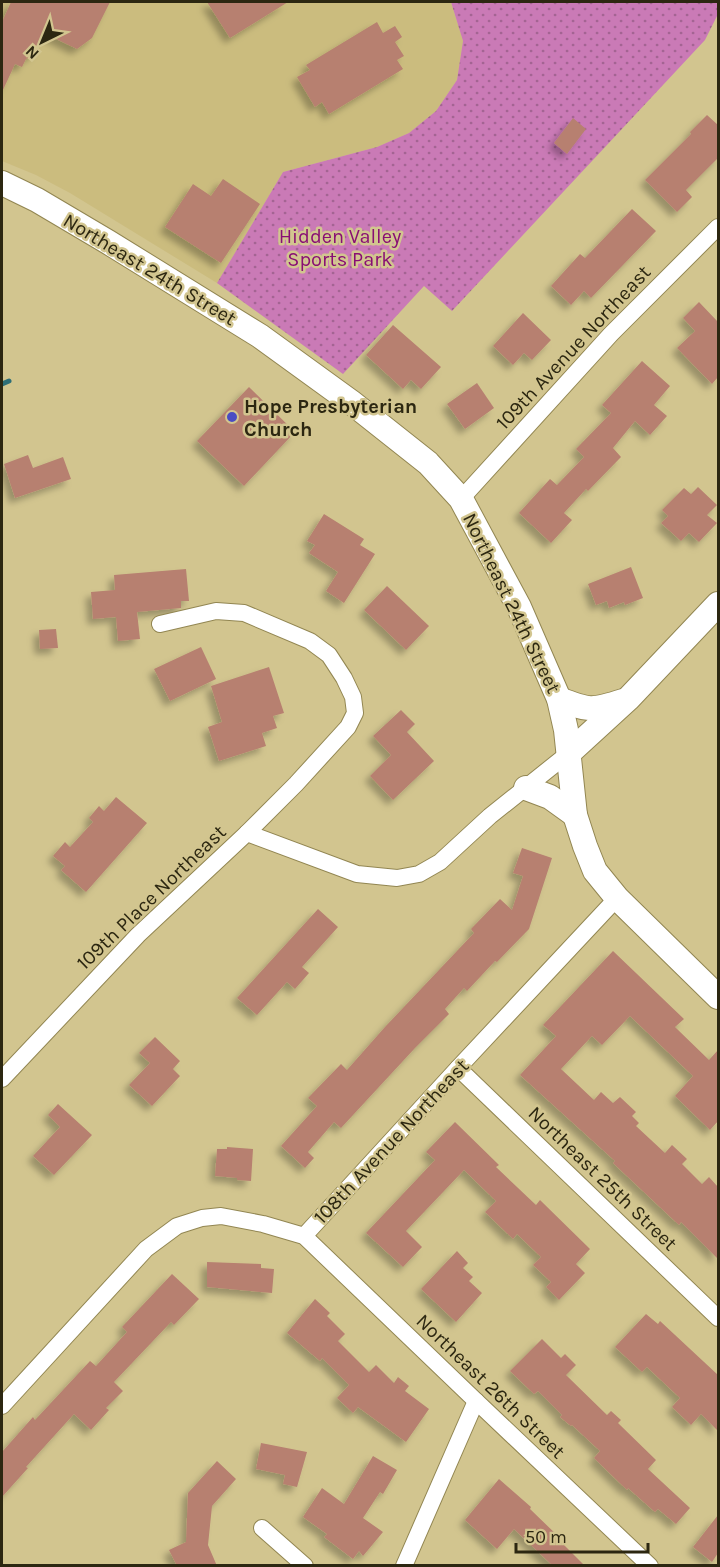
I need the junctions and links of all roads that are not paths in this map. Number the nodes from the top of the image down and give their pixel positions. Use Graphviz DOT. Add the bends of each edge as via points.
graph roads {
  1 [pos="2,183"];
  2 [pos="718,227"];
  3 [pos="461,499"];
  4 [pos="718,604"];
  5 [pos="160,624"];
  6 [pos="559,699"];
  7 [pos="628,699"];
  8 [pos="569,753"];
  9 [pos="526,788"];
  10 [pos="575,814"];
  11 [pos="247,833"];
  12 [pos="617,898"];
  13 [pos="718,997"];
  14 [pos="458,1068"];
  15 [pos="2,1079"];
  16 [pos="304,1236"];
  17 [pos="718,1318"];
  18 [pos="476,1401"];
  19 [pos="2,1406"];
  20 [pos="262,1528"];
  21 [pos="305,1566"];
  22 [pos="404,1566"];
  23 [pos="650,1566"];
  1 -- 3 [label="main road, Northeast 24th Street" via="108,242 260,336 428,463"];
  2 -- 3 [label="street, 109th Avenue Northeast" via="611,334"];
  3 -- 6 [label="main road, Northeast 24th Street" via="519,607"];
  4 -- 7 [label="main road"];
  5 -- 11 [label="street" via="216,611 244,613 309,641 329,655 353,697 355,712 348,727"];
  6 -- 7 [label="main road" via="590,709"];
  6 -- 8 [label="main road, Northeast 24th Street"];
  7 -- 8 [label="main road"];
  8 -- 9 [label="street, 109th Place Northeast"];
  8 -- 10 [label="main road, Northeast 24th Street"];
  9 -- 10 [label="main road" via="550,797"];
  9 -- 11 [label="street, 109th Place Northeast" via="440,862 419,874 397,878 357,874"];
  10 -- 12 [label="main road, Northeast 24th Street" via="595,871"];
  11 -- 15 [label="street, 109th Place Northeast" via="138,935"];
  12 -- 13 [label="main road, Northeast 24th Street"];
  12 -- 14 [label="street, 108th Avenue Northeast"];
  14 -- 16 [label="street, 108th Avenue Northeast"];
  14 -- 17 [label="street, Northeast 25th Street"];
  16 -- 18 [label="street, Northeast 26th Street"];
  16 -- 19 [label="street, 108th Avenue Northeast" via="221,1216 177,1226 146,1249"];
  18 -- 22 [label="street"];
  18 -- 23 [label="street, Northeast 26th Street"];
  20 -- 21 [label="street"];
}
